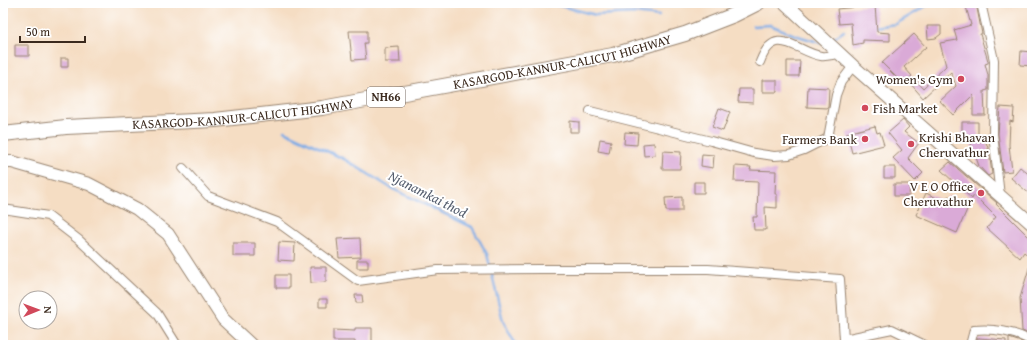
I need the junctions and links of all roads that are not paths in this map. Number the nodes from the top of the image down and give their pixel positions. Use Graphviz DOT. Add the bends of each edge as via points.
graph roads {
  1 [pos="758,3"];
  2 [pos="786,3"];
  3 [pos="981,3"];
  4 [pos="839,53"];
  5 [pos="760,62"];
  6 [pos="853,66"];
  7 [pos="590,111"];
  8 [pos="3,134"];
  9 [pos="3,162"];
  10 [pos="183,168"];
  11 [pos="1000,197"];
  12 [pos="3,209"];
  13 [pos="1032,224"];
  14 [pos="1032,341"];
  15 [pos="177,345"];
  16 [pos="251,345"];
  17 [pos="925,345"];
  18 [pos="970,345"];
  1 -- 8 [label="highway, KASARGOD-KANNUR-CALICUT HIGHWAY / NH66" via="685,34 613,55 330,107 215,120 66,127"];
  2 -- 4 [label="main road"];
  3 -- 11 [label="street" via="994,60 993,134"];
  4 -- 5 [label="street" via="822,56 786,42 777,43 763,54"];
  4 -- 6 [label="main road"];
  6 -- 7 [label="street" via="841,82 836,95 828,138 788,155 754,153"];
  6 -- 11 [label="main road"];
  9 -- 16 [label="main road" via="12,162 89,184 137,208 168,234 223,319"];
  10 -- 17 [label="street" via="208,196 277,222 358,281 438,270 540,269 708,269 840,278 844,339 892,329"];
  11 -- 13 [label="main road"];
  12 -- 15 [label="street" via="48,216 79,240 156,313"];
  14 -- 18 [label="street" via="1018,334 986,329 974,330"];
}
